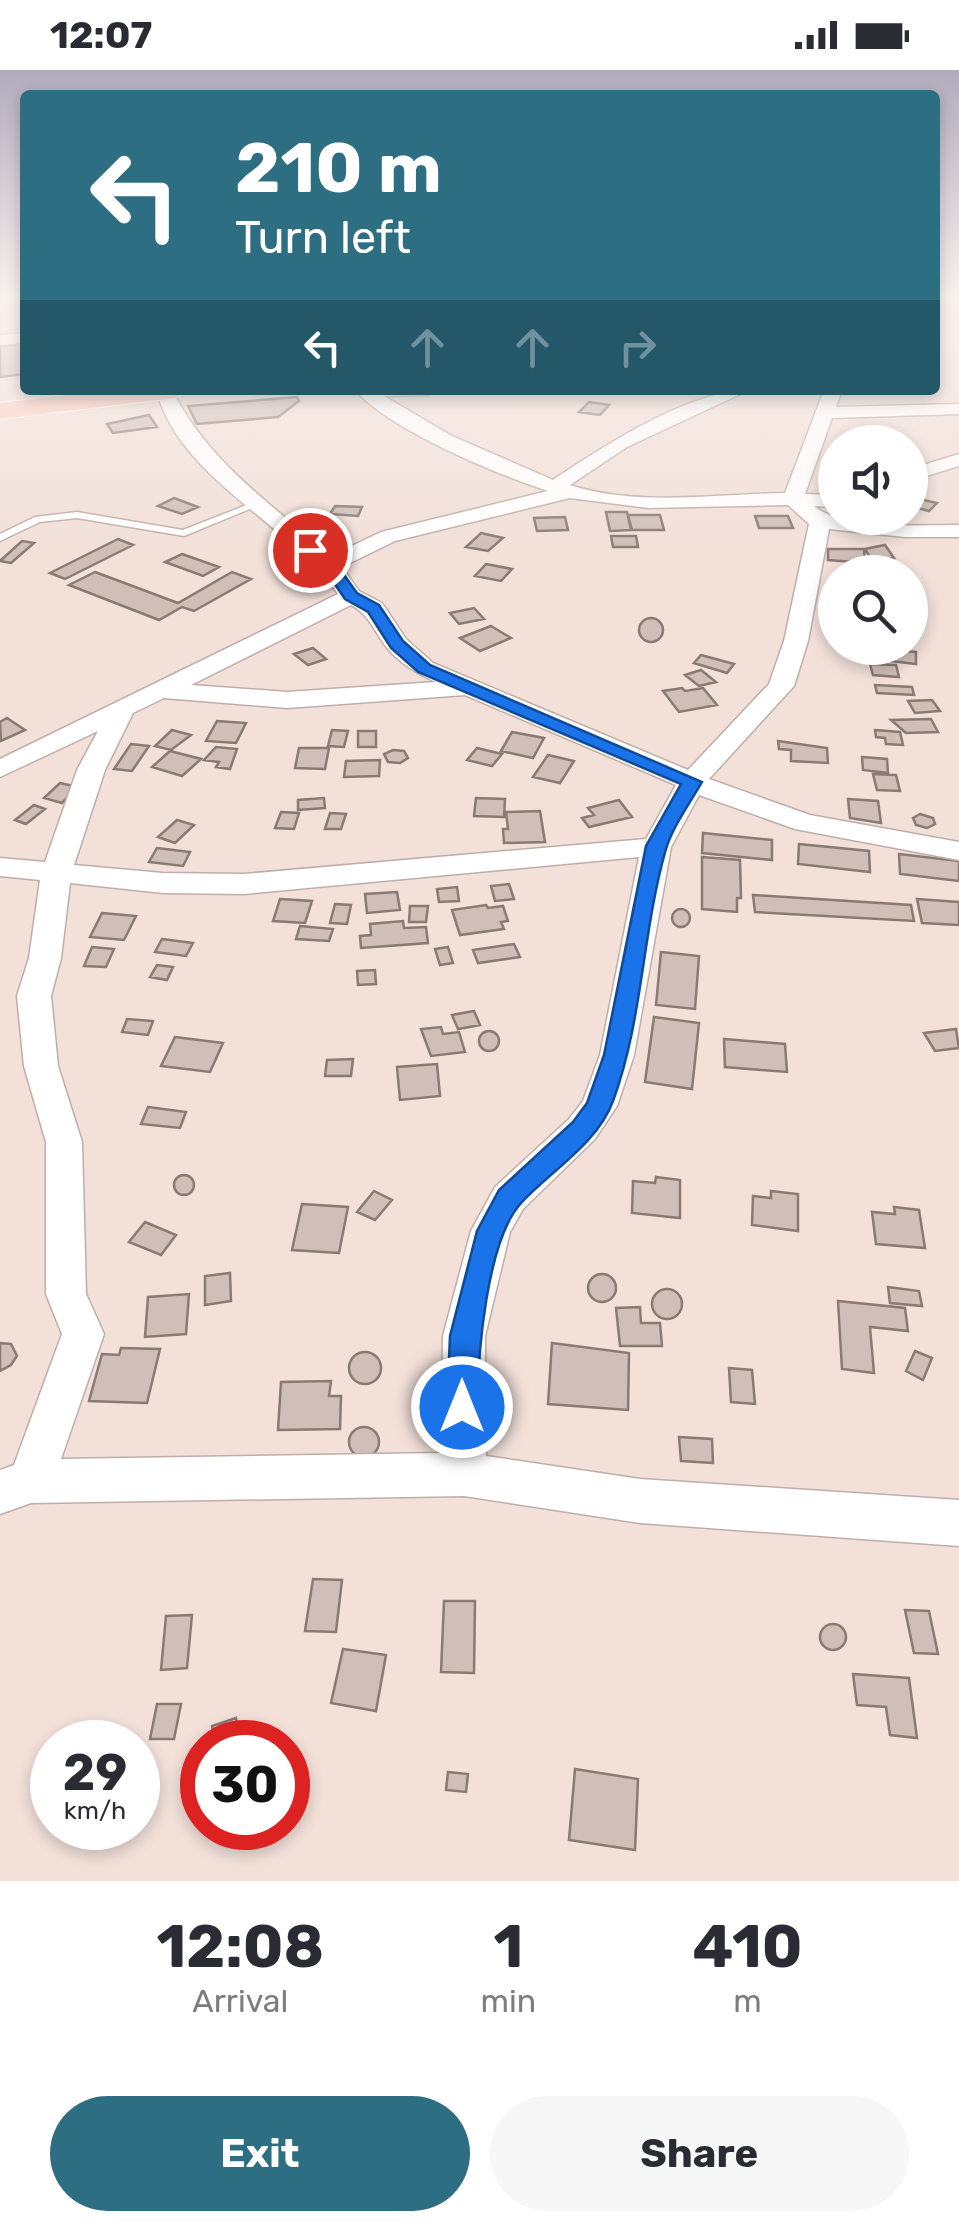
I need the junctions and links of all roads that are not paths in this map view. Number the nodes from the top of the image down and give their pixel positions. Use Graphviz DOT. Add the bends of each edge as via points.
graph roads {
  1 [pos="131,395"];
  2 [pos="166,395"];
  3 [pos="371,395"];
  4 [pos="731,395"];
  5 [pos="831,395"];
  6 [pos="959,409"];
  7 [pos="0,411"];
  8 [pos="823,413"];
  9 [pos="959,460"];
  10 [pos="928,469"];
  11 [pos="560,490"];
  12 [pos="793,499"];
  13 [pos="257,504"];
  14 [pos="818,508"];
  15 [pos="928,531"];
  16 [pos="959,531"];
  17 [pos="291,535"];
  18 [pos="821,535"];
  19 [pos="388,536"];
  20 [pos="0,538"];
  21 [pos="329,565"];
  22 [pos="351,596"];
  23 [pos="465,687"];
  24 [pos="163,690"];
  25 [pos="122,710"];
  26 [pos="0,769"];
  27 [pos="692,782"];
  28 [pos="656,846"];
  29 [pos="959,851"];
  30 [pos="0,867"];
  31 [pos="56,874"];
  32 [pos="464,1474"];
  33 [pos="16,1486"];
  34 [pos="959,1523"];
  1 -- 7 [label="main road"];
  2 -- 13 [label="street" via="204,455"];
  3 -- 11 [label="street" via="412,424"];
  4 -- 11 [label="street" via="630,437"];
  5 -- 8 [label="street"];
  6 -- 8 [label="street"];
  8 -- 12 [label="street"];
  9 -- 10 [label="street"];
  11 -- 12 [label="street" via="646,502"];
  11 -- 19 [label="street"];
  12 -- 14 [label="street"];
  13 -- 17 [label="street"];
  13 -- 20 [label="lane" via="184,533 77,515 38,519"];
  15 -- 16 [label="street"];
  17 -- 19 [label="street"];
  17 -- 21 [label="street"];
  18 -- 27 [label="street" via="781,686"];
  19 -- 21 [label="street"];
  21 -- 22 [label="street"];
  22 -- 23 [label="street" via="374,608 397,644 424,668"];
  22 -- 24 [label="street"];
  23 -- 24 [label="street" via="287,700"];
  23 -- 27 [label="street"];
  24 -- 25 [label="street"];
  25 -- 26 [label="street"];
  25 -- 31 [label="street" via="91,770"];
  27 -- 28 [label="street"];
  27 -- 29 [label="street" via="806,824"];
  28 -- 31 [label="street" via="244,884"];
  28 -- 32 [label="street" via="616,1055 599,1106 508,1198 485,1249 461,1373"];
  30 -- 31 [label="street"];
  31 -- 33 [label="street" via="33,1015 64,1142 66,1294 83,1334"];
  32 -- 33 [label="street"];
  32 -- 34 [label="street" via="640,1502"];
}
